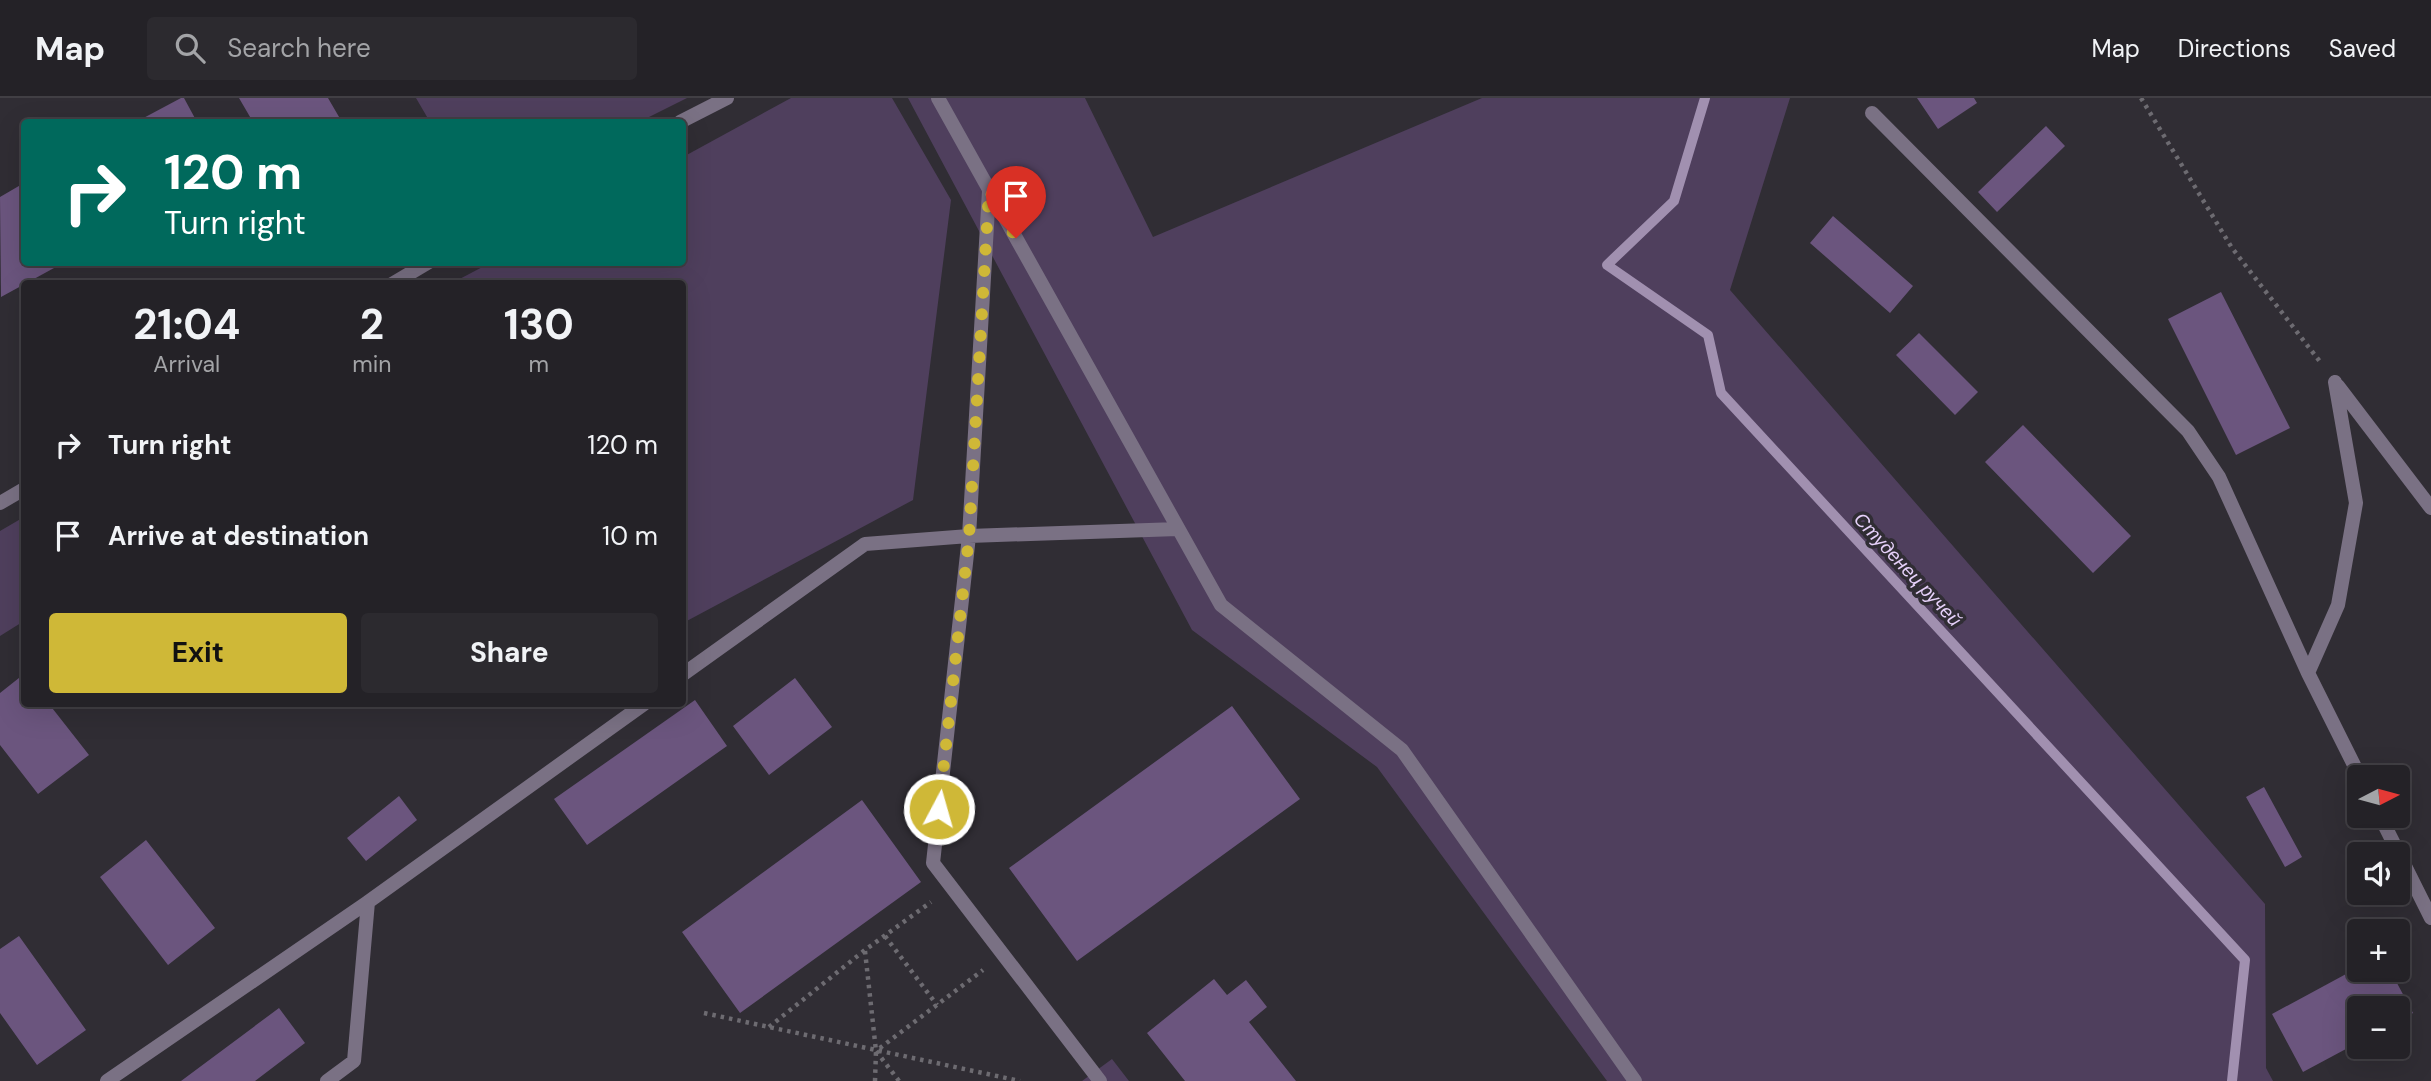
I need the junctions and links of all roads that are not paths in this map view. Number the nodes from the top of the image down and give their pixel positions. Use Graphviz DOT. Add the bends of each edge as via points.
graph roads {
  1 [pos="727,98"];
  2 [pos="938,98"];
  3 [pos="706,102"];
  4 [pos="1872,113"];
  5 [pos="684,119"];
  6 [pos="989,190"];
  7 [pos="422,266"];
  8 [pos="399,280"];
  9 [pos="21,491"];
  10 [pos="0,503"];
  11 [pos="2431,508"];
  12 [pos="1178,529"];
  13 [pos="969,537"];
  14 [pos="686,673"];
  15 [pos="2308,673"];
  16 [pos="639,707"];
  17 [pos="2354,765"];
  18 [pos="2385,828"];
  19 [pos="368,902"];
  20 [pos="2431,918"];
  21 [pos="107,1081"];
  22 [pos="327,1081"];
  23 [pos="1100,1081"];
  24 [pos="1635,1081"];
  1 -- 3 [label="lane"];
  2 -- 6 [label="lane"];
  3 -- 5 [label="lane"];
  4 -- 15 [label="lane" via="2188,431 2219,477"];
  6 -- 12 [label="lane"];
  6 -- 13 [label="lane"];
  7 -- 8 [label="lane"];
  9 -- 10 [label="lane"];
  11 -- 15 [label="lane" via="2335,382 2356,503 2338,605"];
  12 -- 13 [label="lane"];
  12 -- 24 [label="lane" via="1221,605 1402,750"];
  13 -- 14 [label="lane" via="865,544"];
  13 -- 23 [label="lane" via="933,863"];
  15 -- 17 [label="lane"];
  16 -- 19 [label="lane"];
  18 -- 20 [label="lane"];
  19 -- 21 [label="lane"];
  19 -- 22 [label="lane" via="355,1061"];
}
